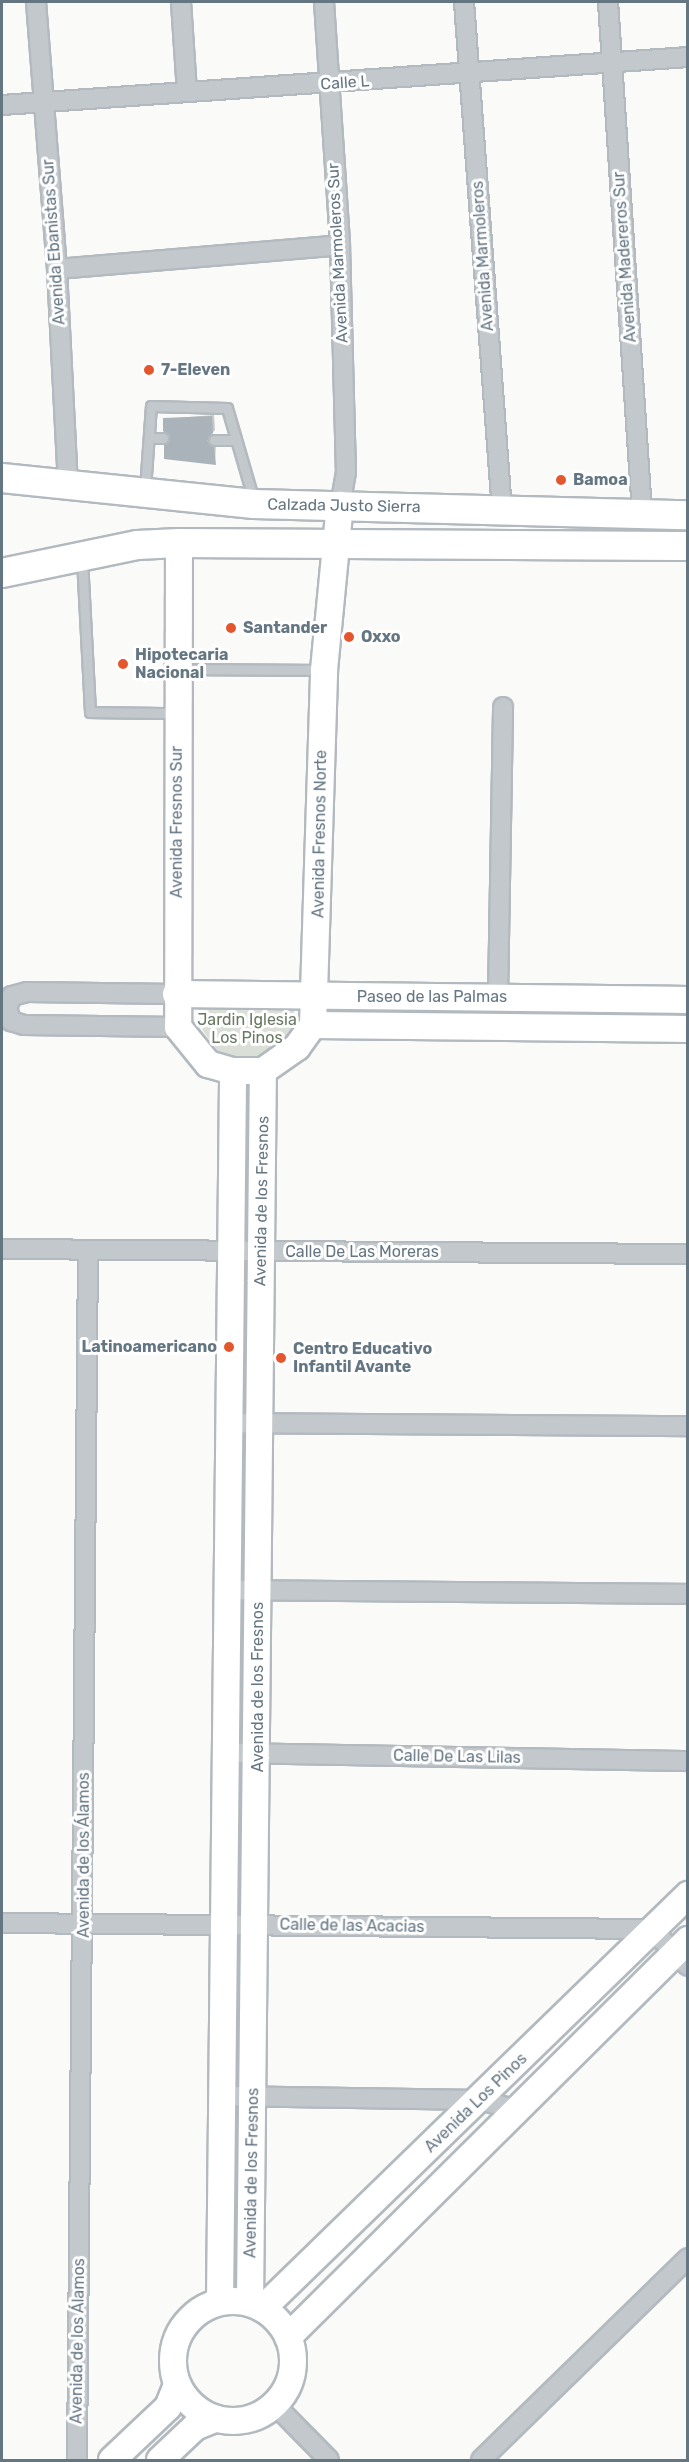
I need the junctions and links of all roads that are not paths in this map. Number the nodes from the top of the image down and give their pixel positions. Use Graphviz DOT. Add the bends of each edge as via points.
graph roads {
  1 [pos="36,2"];
  2 [pos="181,2"];
  3 [pos="324,2"];
  4 [pos="464,2"];
  5 [pos="608,2"];
  6 [pos="687,57"];
  7 [pos="612,64"];
  8 [pos="469,73"];
  9 [pos="329,84"];
  10 [pos="187,92"];
  11 [pos="43,103"];
  12 [pos="2,105"];
  13 [pos="340,245"];
  14 [pos="57,269"];
  15 [pos="149,438"];
  16 [pos="163,438"];
  17 [pos="214,440"];
  18 [pos="236,440"];
  19 [pos="2,478"];
  20 [pos="68,483"];
  21 [pos="145,493"];
  22 [pos="254,504"];
  23 [pos="340,505"];
  24 [pos="502,511"];
  25 [pos="642,513"];
  26 [pos="687,515"];
  27 [pos="179,543"];
  28 [pos="333,546"];
  29 [pos="687,546"];
  30 [pos="82,556"];
  31 [pos="2,573"];
  32 [pos="178,669"];
  33 [pos="324,670"];
  34 [pos="503,707"];
  35 [pos="178,713"];
  36 [pos="176,994"];
  37 [pos="316,996"];
  38 [pos="498,997"];
  39 [pos="687,1000"];
  40 [pos="313,1025"];
  41 [pos="178,1027"];
  42 [pos="687,1029"];
  43 [pos="233,1071"];
  44 [pos="263,1071"];
  45 [pos="2,1249"];
  46 [pos="88,1250"];
  47 [pos="230,1251"];
  48 [pos="261,1251"];
  49 [pos="687,1254"];
  50 [pos="229,1424"];
  51 [pos="260,1424"];
  52 [pos="687,1426"];
  53 [pos="228,1590"];
  54 [pos="258,1590"];
  55 [pos="687,1594"];
  56 [pos="226,1753"];
  57 [pos="258,1753"];
  58 [pos="687,1761"];
  59 [pos="687,1895"];
  60 [pos="2,1923"];
  61 [pos="84,1923"];
  62 [pos="225,1924"];
  63 [pos="256,1925"];
  64 [pos="651,1929"];
  65 [pos="683,1953"];
  66 [pos="222,2096"];
  67 [pos="254,2096"];
  68 [pos="480,2100"];
  69 [pos="514,2109"];
  70 [pos="687,2258"];
  71 [pos="220,2302"];
  72 [pos="257,2306"];
  73 [pos="288,2337"];
  74 [pos="177,2385"];
  75 [pos="275,2405"];
  76 [pos="215,2420"];
  77 [pos="77,2460"];
  78 [pos="112,2460"];
  79 [pos="160,2460"];
  80 [pos="329,2460"];
  81 [pos="481,2460"];
  1 -- 11 [label="street, Avenida Ebanistas Sur"];
  2 -- 10 [label="street"];
  3 -- 9 [label="street, Avenida Marmoleros Sur"];
  4 -- 8 [label="street, Avenida Marmoleros"];
  5 -- 7 [label="street, Avenida Madereros Sur"];
  6 -- 7 [label="street, Calle L"];
  7 -- 8 [label="street, Calle L"];
  7 -- 25 [label="street, Avenida Madereros Sur"];
  8 -- 9 [label="street, Calle L"];
  8 -- 24 [label="street, Avenida Marmoleros"];
  9 -- 10 [label="street, Calle L"];
  9 -- 13 [label="street, Avenida Marmoleros Sur"];
  10 -- 11 [label="street, Calle L"];
  11 -- 12 [label="street, Calle L"];
  11 -- 14 [label="street, Avenida Ebanistas Sur"];
  13 -- 14 [label="street"];
  13 -- 23 [label="street, Avenida Marmoleros Sur" via="346,472"];
  14 -- 20 [label="street, Avenida Ebanistas Sur"];
  15 -- 16 [label="lane"];
  15 -- 18 [label="lane" via="152,406 227,408"];
  15 -- 21 [label="lane"];
  17 -- 18 [label="lane"];
  18 -- 22 [label="lane"];
  19 -- 20 [label="main road, Calzada Justo Sierra"];
  20 -- 21 [label="main road, Calzada Justo Sierra"];
  21 -- 22 [label="main road, Calzada Justo Sierra"];
  22 -- 23 [label="main road, Calzada Justo Sierra"];
  23 -- 24 [label="main road, Calzada Justo Sierra"];
  23 -- 28 [label="street, Avenida Fresnos Norte"];
  24 -- 25 [label="main road, Calzada Justo Sierra"];
  25 -- 26 [label="main road, Calzada Justo Sierra"];
  27 -- 28 [label="main road"];
  27 -- 30 [label="main road" via="137,545"];
  27 -- 32 [label="street, Avenida Fresnos Sur"];
  28 -- 29 [label="main road"];
  28 -- 33 [label="street, Avenida Fresnos Norte"];
  30 -- 31 [label="main road"];
  30 -- 35 [label="lane" via="90,712"];
  32 -- 33 [label="lane"];
  32 -- 35 [label="street, Avenida Fresnos Sur"];
  33 -- 37 [label="street, Avenida Fresnos Norte"];
  34 -- 38 [label="street"];
  35 -- 36 [label="street, Avenida Fresnos Sur"];
  36 -- 37 [label="street, Paseo de las Palmas"];
  36 -- 41 [label="street, Avenida Fresnos Sur"];
  36 -- 41 [label="street" via="27,992 12,996 7,1007 11,1021 24,1025"];
  37 -- 38 [label="street, Paseo de las Palmas"];
  37 -- 40 [label="street, Avenida Fresnos Norte"];
  38 -- 39 [label="street, Paseo de las Palmas"];
  40 -- 42 [label="street, Paseo de las Palmas"];
  40 -- 44 [label="street" via="297,1047"];
  41 -- 43 [label="street" via="208,1064"];
  43 -- 44 [label="street"];
  43 -- 47 [label="street, Avenida de los Fresnos"];
  44 -- 48 [label="street, Avenida de los Fresnos"];
  45 -- 46 [label="street, Calle De Las Moreras"];
  46 -- 47 [label="street, Calle De Las Moreras"];
  46 -- 61 [label="street, Avenida de los Álamos"];
  47 -- 48 [label="street, Calle De Las Moreras"];
  47 -- 50 [label="street, Avenida de los Fresnos"];
  48 -- 49 [label="street, Calle De Las Moreras"];
  48 -- 51 [label="street, Avenida de los Fresnos"];
  50 -- 51 [label="street"];
  50 -- 53 [label="street, Avenida de los Fresnos"];
  51 -- 52 [label="street"];
  51 -- 54 [label="street, Avenida de los Fresnos"];
  53 -- 54 [label="street"];
  53 -- 56 [label="street, Avenida de los Fresnos"];
  54 -- 55 [label="street"];
  54 -- 57 [label="street, Avenida de los Fresnos"];
  56 -- 57 [label="street, Calle De Las Lilas"];
  56 -- 62 [label="street, Avenida de los Fresnos"];
  57 -- 58 [label="street, Calle De Las Lilas"];
  57 -- 63 [label="street, Avenida de los Fresnos"];
  59 -- 64 [label="street, Avenida Los Pinos"];
  60 -- 61 [label="street, Calle de las Acacias"];
  61 -- 62 [label="street, Calle de las Acacias"];
  61 -- 77 [label="street, Avenida de los Álamos"];
  62 -- 63 [label="street, Calle de las Acacias"];
  62 -- 66 [label="street, Avenida de los Fresnos"];
  63 -- 64 [label="street, Calle de las Acacias"];
  63 -- 67 [label="street, Avenida de los Fresnos"];
  64 -- 65 [label="street"];
  64 -- 68 [label="street, Avenida Los Pinos"];
  65 -- 69 [label="street, Avenida Los Pinos"];
  66 -- 67 [label="street"];
  66 -- 71 [label="street, Avenida de los Fresnos"];
  67 -- 68 [label="street"];
  67 -- 72 [label="street, Avenida de los Fresnos"];
  68 -- 69 [label="street"];
  68 -- 72 [label="street, Avenida Los Pinos"];
  69 -- 73 [label="street, Avenida Los Pinos"];
  70 -- 81 [label="street"];
  71 -- 72 [label="street"];
  71 -- 74 [label="street" via="190,2319 180,2334 173,2368"];
  72 -- 73 [label="street"];
  73 -- 75 [label="street" via="294,2366 285,2394"];
  74 -- 76 [label="street" via="186,2400"];
  74 -- 78 [label="street" via="168,2407"];
  75 -- 76 [label="street" via="247,2421"];
  75 -- 80 [label="street"];
  76 -- 79 [label="street" via="195,2427"];
}
